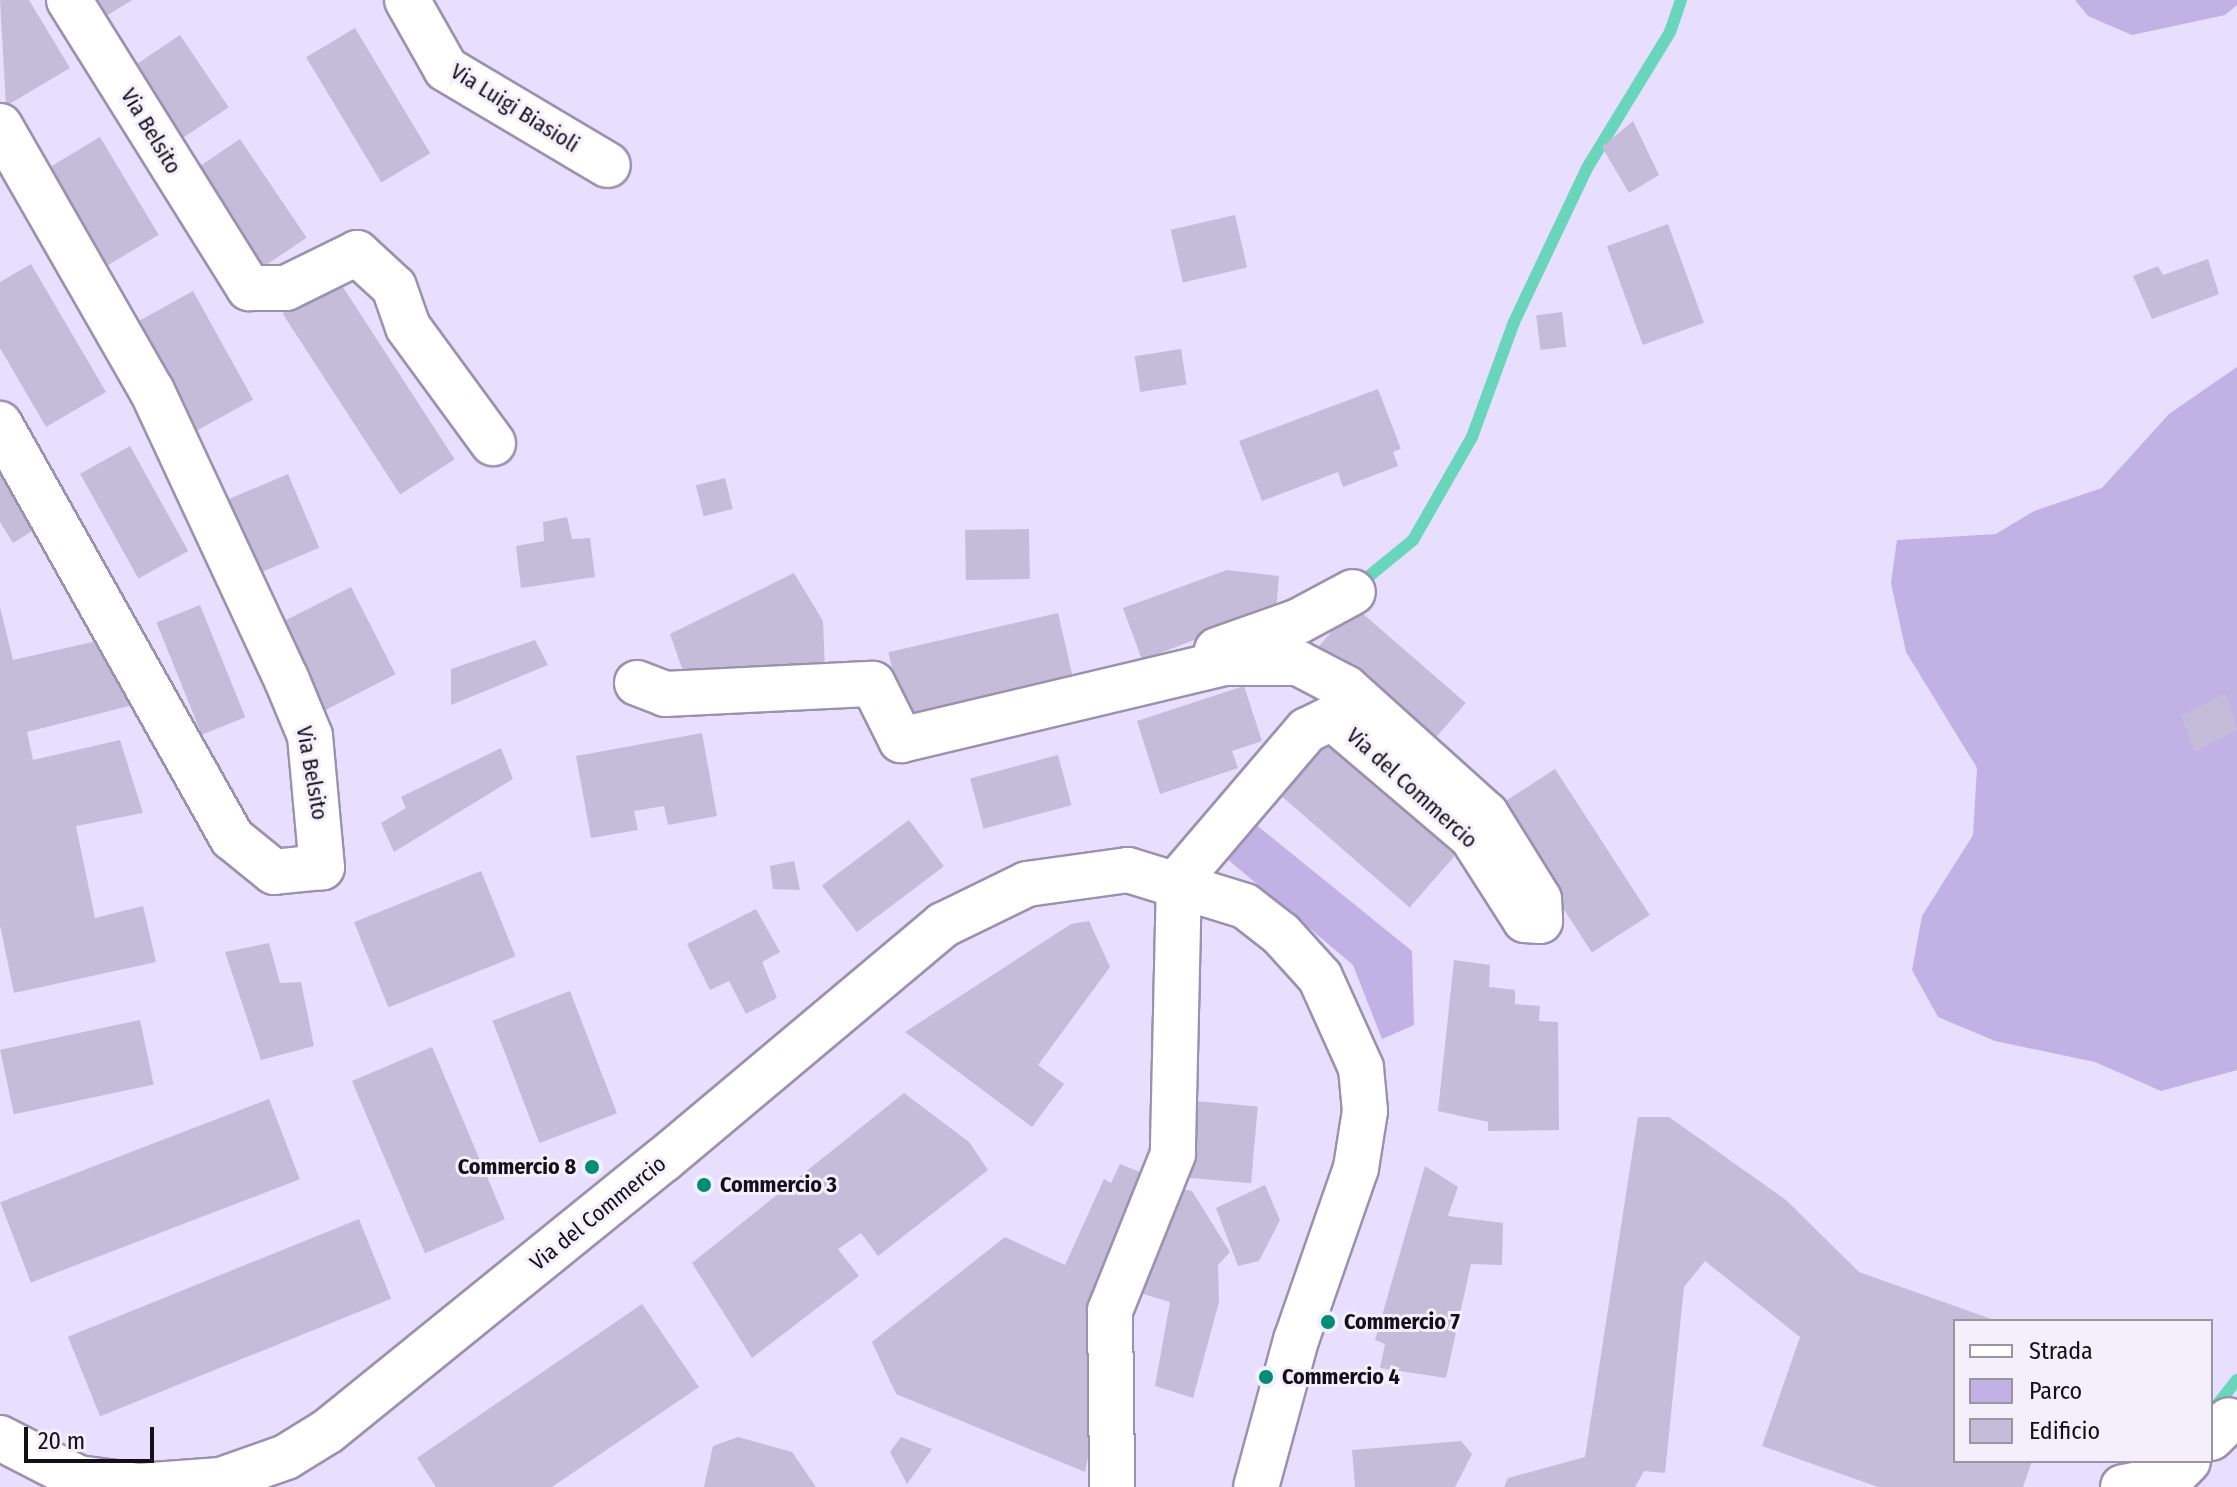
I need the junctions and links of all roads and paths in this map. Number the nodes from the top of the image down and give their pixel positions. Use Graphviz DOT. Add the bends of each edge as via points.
graph roads {
  1 [pos="69,0"];
  2 [pos="407,0"];
  3 [pos="0,126"];
  4 [pos="608,165"];
  5 [pos="0,424"];
  6 [pos="493,443"];
  7 [pos="1353,592"];
  8 [pos="1187,672"];
  9 [pos="637,683"];
  10 [pos="1179,880"];
  11 [pos="0,1438"];
  12 [pos="2186,1463"];
  13 [pos="1112,1487"];
  14 [pos="1256,1487"];
  15 [pos="2123,1487"];
  1 -- 6 [label="street, Via Belsito" via="249,288 286,288 357,253 394,287 408,327"];
  2 -- 4 [label="street, Via Luigi Biasioli" via="446,69"];
  3 -- 5 [label="street, Via Belsito" via="152,391 286,678 310,736 322,867 274,872 232,838"];
  7 -- 8 [label="street, Via del Commercio" via="1299,621 1210,652"];
  8 -- 9 [label="street, Via del Commercio" via="901,740 873,684 665,694"];
  8 -- 10 [label="street, Via del Commercio" via="1263,659 1320,671 1346,688 1486,814 1542,910 1540,921 1525,920 1472,837 1332,718 1307,730"];
  10 -- 11 [label="street, Via del Commercio" via="1128,870 1073,874 985,900 943,925 638,1180 328,1431 286,1457 221,1480 139,1486 78,1478"];
  10 -- 13 [label="street" via="1173,1154 1110,1311"];
  10 -- 14 [label="street, Via del Commercio" via="1245,906 1281,934 1320,977 1361,1068 1365,1111 1356,1168 1296,1340"];
  12 -- 15 [label="street" via="2171,1478"];
}
